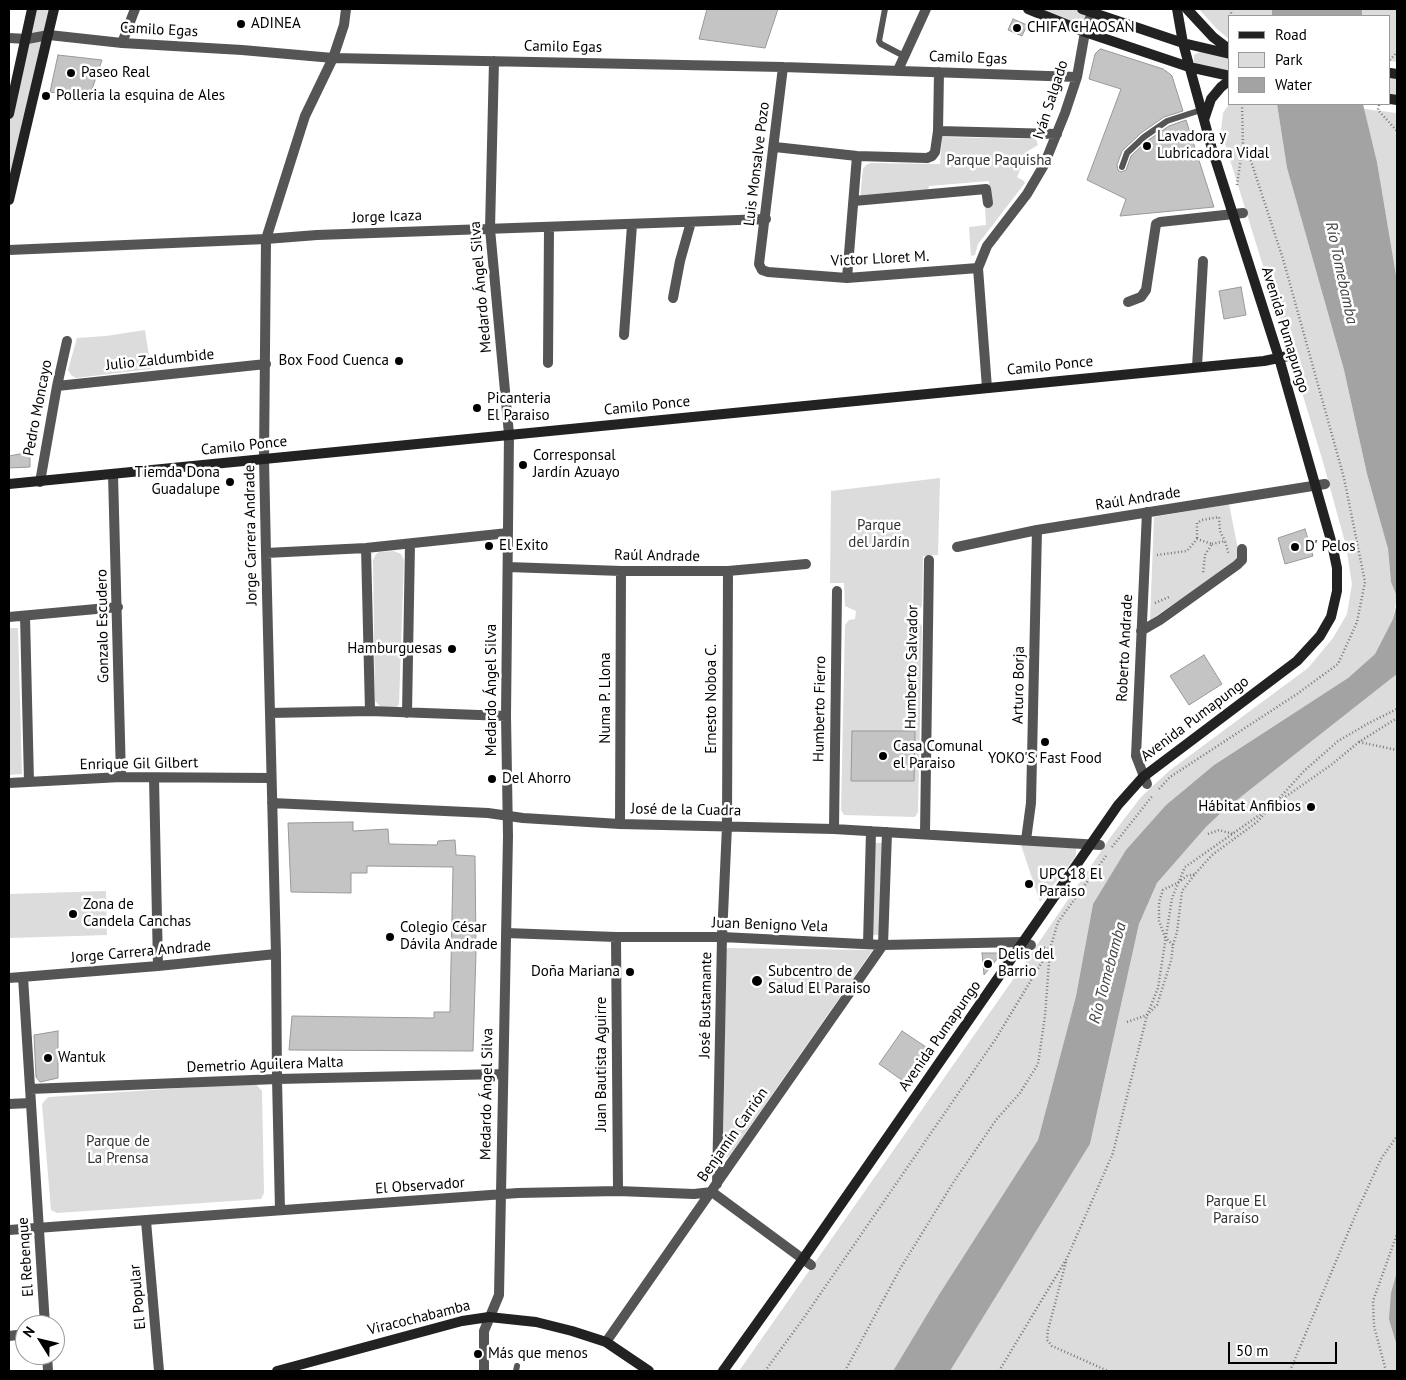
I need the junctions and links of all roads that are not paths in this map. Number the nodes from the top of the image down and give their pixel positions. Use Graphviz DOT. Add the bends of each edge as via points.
graph roads {
  1 [pos="32,9"];
  2 [pos="54,9"];
  3 [pos="135,9"];
  4 [pos="346,9"];
  5 [pos="885,9"];
  6 [pos="926,9"];
  7 [pos="1028,9"];
  8 [pos="1176,9"];
  9 [pos="1188,9"];
  10 [pos="1087,11"];
  11 [pos="1085,32"];
  12 [pos="49,35"];
  13 [pos="9,38"];
  14 [pos="27,38"];
  15 [pos="122,43"];
  16 [pos="1183,44"];
  17 [pos="1228,48"];
  18 [pos="1228,54"];
  19 [pos="904,56"];
  20 [pos="333,58"];
  21 [pos="494,61"];
  22 [pos="784,67"];
  23 [pos="1189,67"];
  24 [pos="898,70"];
  25 [pos="939,72"];
  26 [pos="1228,76"];
  27 [pos="1077,77"];
  28 [pos="1228,82"];
  29 [pos="9,114"];
  30 [pos="1202,115"];
  31 [pos="938,131"];
  32 [pos="1057,134"];
  33 [pos="775,147"];
  34 [pos="857,156"];
  35 [pos="1122,167"];
  36 [pos="11,186"];
  37 [pos="9,200"];
  38 [pos="854,201"];
  39 [pos="988,203"];
  40 [pos="1243,213"];
  41 [pos="1232,215"];
  42 [pos="766,219"];
  43 [pos="691,222"];
  44 [pos="632,225"];
  45 [pos="549,228"];
  46 [pos="490,229"];
  47 [pos="266,239"];
  48 [pos="9,250"];
  49 [pos="1203,262"];
  50 [pos="760,264"];
  51 [pos="978,268"];
  52 [pos="847,278"];
  53 [pos="673,298"];
  54 [pos="1128,302"];
  55 [pos="624,335"];
  56 [pos="67,341"];
  57 [pos="1284,357"];
  58 [pos="548,363"];
  59 [pos="266,364"];
  60 [pos="1197,367"];
  61 [pos="56,386"];
  62 [pos="987,388"];
  63 [pos="509,434"];
  64 [pos="264,459"];
  65 [pos="113,474"];
  66 [pos="40,482"];
  67 [pos="9,484"];
  68 [pos="1320,485"];
  69 [pos="1147,512"];
  70 [pos="1037,530"];
  71 [pos="508,533"];
  72 [pos="410,544"];
  73 [pos="957,547"];
  74 [pos="366,548"];
  75 [pos="1242,549"];
  76 [pos="266,553"];
  77 [pos="929,560"];
  78 [pos="806,564"];
  79 [pos="508,567"];
  80 [pos="621,571"];
  81 [pos="728,572"];
  82 [pos="836,590"];
  83 [pos="118,607"];
  84 [pos="25,616"];
  85 [pos="9,617"];
  86 [pos="1141,631"];
  87 [pos="370,711"];
  88 [pos="270,712"];
  89 [pos="407,713"];
  90 [pos="506,716"];
  91 [pos="121,777"];
  92 [pos="154,778"];
  93 [pos="271,778"];
  94 [pos="1145,780"];
  95 [pos="29,782"];
  96 [pos="9,783"];
  97 [pos="272,803"];
  98 [pos="508,816"];
  99 [pos="620,824"];
  100 [pos="727,826"];
  101 [pos="834,829"];
  102 [pos="872,831"];
  103 [pos="887,832"];
  104 [pos="925,834"];
  105 [pos="1026,840"];
  106 [pos="1095,844"];
  107 [pos="506,933"];
  108 [pos="616,937"];
  109 [pos="722,937"];
  110 [pos="1027,943"];
  111 [pos="868,944"];
  112 [pos="883,945"];
  113 [pos="276,954"];
  114 [pos="158,966"];
  115 [pos="23,977"];
  116 [pos="9,978"];
  117 [pos="502,1074"];
  118 [pos="277,1079"];
  119 [pos="30,1089"];
  120 [pos="31,1103"];
  121 [pos="9,1104"];
  122 [pos="715,1188"];
  123 [pos="618,1191"];
  124 [pos="501,1196"];
  125 [pos="280,1210"];
  126 [pos="146,1221"];
  127 [pos="39,1228"];
  128 [pos="9,1230"];
  129 [pos="807,1262"];
  130 [pos="44,1315"];
  131 [pos="489,1317"];
  132 [pos="606,1342"];
  133 [pos="159,1371"];
  134 [pos="278,1371"];
  135 [pos="484,1371"];
  136 [pos="648,1371"];
  137 [pos="723,1371"];
  1 -- 14 [label="main road"];
  2 -- 12 [label="main road"];
  3 -- 15 [label="street"];
  4 -- 20 [label="street, Jorge Carrera Andrade"];
  5 -- 19 [label="lane" via="880,44"];
  6 -- 19 [label="street"];
  7 -- 11 [label="main road"];
  8 -- 16 [label="main road, Avenida Pumapungo"];
  9 -- 17 [label="main road"];
  10 -- 11 [label="street, Iván Salgado"];
  10 -- 16 [label="main road"];
  11 -- 23 [label="main road"];
  11 -- 27 [label="street, Iván Salgado"];
  12 -- 14 [label="street, Camilo Egas"];
  12 -- 15 [label="street, Camilo Egas"];
  12 -- 36 [label="main road"];
  13 -- 14 [label="street, Camilo Egas"];
  14 -- 29 [label="main road"];
  15 -- 20 [label="street, Camilo Egas"];
  16 -- 18 [label="main road"];
  16 -- 23 [label="main road, Avenida Pumapungo"];
  19 -- 24 [label="street"];
  20 -- 21 [label="street, Camilo Egas"];
  20 -- 47 [label="street, Jorge Carrera Andrade" via="305,116"];
  21 -- 22 [label="street, Camilo Egas"];
  21 -- 46 [label="street, Medardo Ángel Silva"];
  22 -- 24 [label="street, Camilo Egas"];
  22 -- 33 [label="street, Luis Monsalve Pozo"];
  23 -- 26 [label="main road"];
  23 -- 30 [label="main road, Avenida Pumapungo"];
  24 -- 25 [label="street, Camilo Egas"];
  25 -- 27 [label="street, Camilo Egas"];
  25 -- 31 [label="street"];
  27 -- 32 [label="street, Iván Salgado"];
  28 -- 30 [label="main road" via="1211,99"];
  30 -- 35 [label="lane" via="1167,121 1127,153"];
  30 -- 41 [label="main road, Avenida Pumapungo"];
  31 -- 32 [label="street"];
  31 -- 34 [label="street" via="934,152 927,158"];
  32 -- 51 [label="street, Iván Salgado" via="1028,194 988,246"];
  33 -- 34 [label="street"];
  33 -- 42 [label="street, Luis Monsalve Pozo"];
  34 -- 38 [label="street"];
  36 -- 37 [label="main road"];
  38 -- 39 [label="street" via="986,189"];
  38 -- 52 [label="street"];
  40 -- 41 [label="street"];
  41 -- 54 [label="street" via="1156,224 1146,290 1141,297"];
  41 -- 57 [label="main road, Avenida Pumapungo"];
  42 -- 43 [label="street, Jorge Icaza"];
  42 -- 50 [label="street, Luis Monsalve Pozo"];
  43 -- 44 [label="street, Jorge Icaza"];
  43 -- 53 [label="street"];
  44 -- 45 [label="street, Jorge Icaza"];
  44 -- 55 [label="street"];
  45 -- 46 [label="street, Jorge Icaza"];
  45 -- 58 [label="street"];
  46 -- 47 [label="street, Jorge Icaza"];
  46 -- 63 [label="street, Medardo Ángel Silva"];
  47 -- 48 [label="street, Jorge Icaza"];
  47 -- 59 [label="street, Jorge Carrera Andrade"];
  49 -- 60 [label="street"];
  50 -- 52 [label="street, Victor Lloret M." via="762,270 768,272"];
  51 -- 52 [label="street, Victor Lloret M."];
  51 -- 62 [label="street, Iván Salgado"];
  56 -- 61 [label="street, Pedro Moncayo"];
  57 -- 60 [label="main road, Camilo Ponce"];
  57 -- 68 [label="main road, Avenida Pumapungo"];
  59 -- 61 [label="street, Julio Zaldumbide"];
  59 -- 64 [label="street, Jorge Carrera Andrade"];
  60 -- 62 [label="main road, Camilo Ponce"];
  61 -- 66 [label="street, Pedro Moncayo"];
  62 -- 63 [label="main road, Camilo Ponce"];
  63 -- 64 [label="main road, Camilo Ponce"];
  63 -- 71 [label="street, Medardo Ángel Silva"];
  64 -- 65 [label="main road, Camilo Ponce"];
  64 -- 76 [label="street, Jorge Carrera Andrade"];
  65 -- 66 [label="main road, Camilo Ponce"];
  65 -- 83 [label="street, Gonzalo Escudero"];
  66 -- 67 [label="main road, Camilo Ponce"];
  68 -- 69 [label="street, Raúl Andrade"];
  68 -- 94 [label="main road, Avenida Pumapungo" via="1337,568 1338,591 1327,626 1297,661"];
  69 -- 70 [label="street, Raúl Andrade"];
  69 -- 86 [label="street, Roberto Andrade"];
  70 -- 73 [label="street, Raúl Andrade"];
  70 -- 105 [label="street, Arturo Borja" via="1031,803"];
  71 -- 72 [label="street"];
  71 -- 79 [label="street, Medardo Ángel Silva"];
  72 -- 74 [label="street"];
  72 -- 89 [label="street"];
  74 -- 76 [label="street"];
  74 -- 87 [label="street"];
  75 -- 86 [label="street" via="1242,560 1237,565"];
  76 -- 88 [label="street, Jorge Carrera Andrade"];
  77 -- 104 [label="street, Humberto Salvador"];
  78 -- 81 [label="street, Raúl Andrade"];
  79 -- 80 [label="street, Raúl Andrade"];
  79 -- 90 [label="street, Medardo Ángel Silva"];
  80 -- 81 [label="street, Raúl Andrade"];
  80 -- 99 [label="street, Numa P. Llona"];
  81 -- 100 [label="street, Ernesto Noboa C."];
  82 -- 101 [label="street, Humberto Fierro"];
  83 -- 84 [label="street"];
  83 -- 91 [label="street, Gonzalo Escudero"];
  84 -- 85 [label="street"];
  84 -- 95 [label="street"];
  86 -- 94 [label="street, Roberto Andrade" via="1136,756"];
  87 -- 88 [label="street"];
  87 -- 89 [label="street"];
  88 -- 93 [label="street, Jorge Carrera Andrade"];
  89 -- 90 [label="street"];
  90 -- 98 [label="street, Medardo Ángel Silva"];
  91 -- 92 [label="street, Enrique Gil Gilbert"];
  91 -- 95 [label="street, Enrique Gil Gilbert"];
  92 -- 93 [label="street, Enrique Gil Gilbert"];
  92 -- 114 [label="street"];
  93 -- 97 [label="street, Jorge Carrera Andrade"];
  94 -- 106 [label="main road, Avenida Pumapungo" via="1118,805"];
  95 -- 96 [label="street, Enrique Gil Gilbert"];
  97 -- 98 [label="street, José de la Cuadra"];
  97 -- 113 [label="street, Jorge Carrera Andrade"];
  98 -- 99 [label="street, José de la Cuadra"];
  98 -- 107 [label="street, Medardo Ángel Silva"];
  99 -- 100 [label="street, José de la Cuadra"];
  100 -- 101 [label="street, José de la Cuadra"];
  100 -- 109 [label="street, José Bustamante"];
  101 -- 102 [label="street, José de la Cuadra"];
  102 -- 103 [label="street, José de la Cuadra"];
  102 -- 111 [label="street"];
  103 -- 104 [label="street, José de la Cuadra"];
  103 -- 112 [label="street"];
  104 -- 105 [label="street, José de la Cuadra"];
  105 -- 106 [label="street, José de la Cuadra"];
  106 -- 110 [label="main road, Avenida Pumapungo"];
  107 -- 108 [label="street, Juan Benigno Vela"];
  107 -- 117 [label="street, Medardo Ángel Silva"];
  108 -- 109 [label="street, Juan Benigno Vela"];
  108 -- 123 [label="street, Juan Bautista Aguirre"];
  109 -- 111 [label="street, Juan Benigno Vela"];
  109 -- 122 [label="street, José Bustamante"];
  110 -- 112 [label="street, Juan Benigno Vela"];
  110 -- 129 [label="main road, Avenida Pumapungo"];
  111 -- 112 [label="street, Juan Benigno Vela"];
  112 -- 122 [label="street, Benjamín Carrión"];
  113 -- 114 [label="street, Jorge Carrera Andrade"];
  113 -- 118 [label="street, Jorge Carrera Andrade"];
  114 -- 115 [label="street, Jorge Carrera Andrade"];
  115 -- 116 [label="street, Jorge Carrera Andrade"];
  115 -- 119 [label="street, El Rebenque"];
  117 -- 118 [label="street, Demetrio Aguilera Malta"];
  117 -- 124 [label="street, Medardo Ángel Silva"];
  118 -- 119 [label="street, Demetrio Aguilera Malta"];
  118 -- 125 [label="street, Jorge Carrera Andrade"];
  119 -- 120 [label="street, El Rebenque"];
  120 -- 121 [label="street"];
  120 -- 127 [label="street, El Rebenque"];
  122 -- 123 [label="street, El Observador" via="694,1194"];
  122 -- 129 [label="street"];
  122 -- 132 [label="street, Benjamín Carrión"];
  123 -- 124 [label="street, El Observador"];
  124 -- 125 [label="street, El Observador"];
  124 -- 131 [label="street, Medardo Ángel Silva" via="499,1295"];
  125 -- 126 [label="street, El Observador"];
  126 -- 127 [label="street, El Observador"];
  126 -- 133 [label="street, El Popular"];
  127 -- 128 [label="street, El Observador"];
  127 -- 130 [label="street, El Rebenque"];
  129 -- 137 [label="main road, Avenida Pumapungo"];
  131 -- 132 [label="main road, Viracochabamba" via="536,1322"];
  131 -- 134 [label="main road, Viracochabamba" via="462,1321"];
  131 -- 135 [label="street, Medardo Ángel Silva" via="484,1331"];
  132 -- 136 [label="main road, Viracochabamba"];
}
